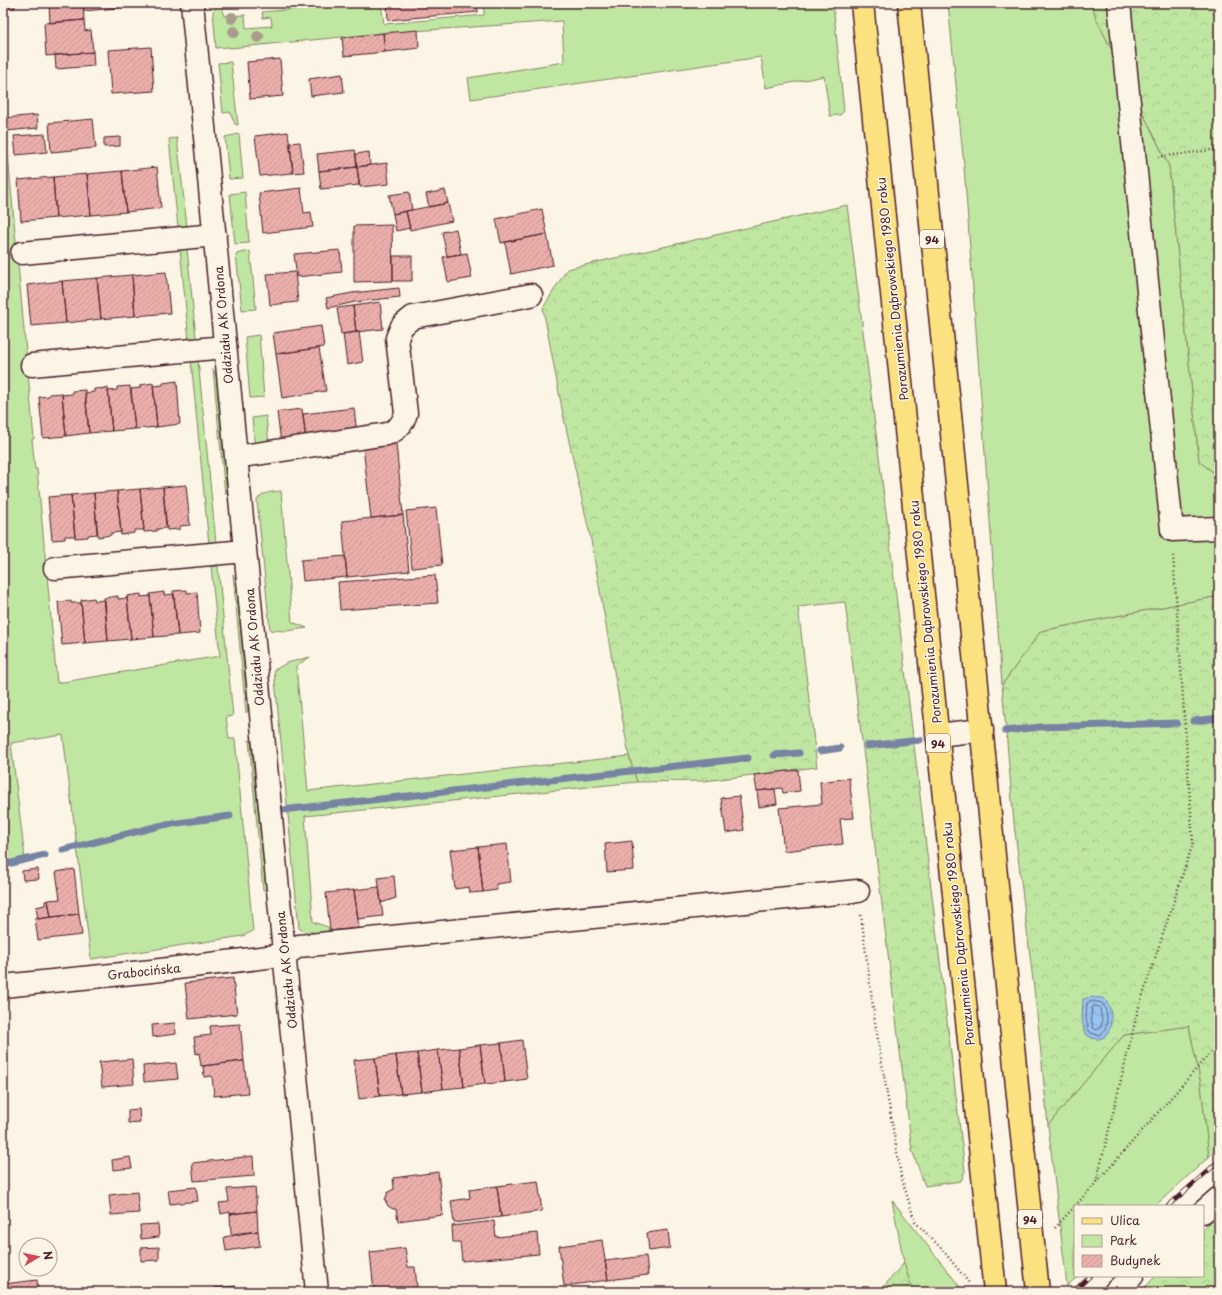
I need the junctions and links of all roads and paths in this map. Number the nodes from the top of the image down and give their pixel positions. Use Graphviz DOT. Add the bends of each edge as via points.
graph roads {
  1 [pos="192,3"];
  2 [pos="862,3"];
  3 [pos="909,3"];
  4 [pos="1119,3"];
  5 [pos="1219,149"];
  6 [pos="1136,160"];
  7 [pos="215,236"];
  8 [pos="22,253"];
  9 [pos="531,295"];
  10 [pos="226,347"];
  11 [pos="32,365"];
  12 [pos="236,457"];
  13 [pos="1219,528"];
  14 [pos="1172,530"];
  15 [pos="245,551"];
  16 [pos="55,568"];
  17 [pos="982,730"];
  18 [pos="937,735"];
  19 [pos="858,891"];
  20 [pos="284,955"];
  21 [pos="3,986"];
  22 [pos="1219,1043"];
  23 [pos="1096,1183"];
  24 [pos="1219,1198"];
  25 [pos="1076,1205"];
  26 [pos="1204,1211"];
  27 [pos="1131,1277"];
  28 [pos="972,1287"];
  29 [pos="316,1292"];
  30 [pos="995,1292"];
  31 [pos="1038,1292"];
  32 [pos="1115,1292"];
  1 -- 7 [label="street, Oddziału AK Ordona"];
  2 -- 18 [label="main road, Porozumienia Dąbrowskiego 1980 roku / 94"];
  3 -- 17 [label="main road, 94"];
  4 -- 6 [label="street"];
  5 -- 6 [label="path"];
  6 -- 14 [label="street"];
  7 -- 8 [label="street"];
  7 -- 10 [label="street, Oddziału AK Ordona"];
  9 -- 12 [label="street" via="413,317 402,326 397,338 406,413 404,421 393,432"];
  10 -- 11 [label="street"];
  10 -- 12 [label="street, Oddziału AK Ordona"];
  12 -- 15 [label="street, Oddziału AK Ordona"];
  13 -- 14 [label="street"];
  14 -- 23 [label="path" via="1193,843 1138,1010"];
  15 -- 16 [label="street"];
  15 -- 20 [label="street, Oddziału AK Ordona"];
  17 -- 18 [label="street"];
  17 -- 31 [label="main road, 94, bridge"];
  18 -- 30 [label="main road, Porozumienia Dąbrowskiego 1980 roku / 94"];
  19 -- 20 [label="street" via="298,946"];
  19 -- 28 [label="path" via="875,1022 900,1176 916,1222"];
  20 -- 21 [label="street, Grabocińska"];
  20 -- 29 [label="street, Oddziału AK Ordona"];
  22 -- 23 [label="path"];
  23 -- 25 [label="path"];
  24 -- 26 [label="street"];
  27 -- 32 [label="street"];
}
